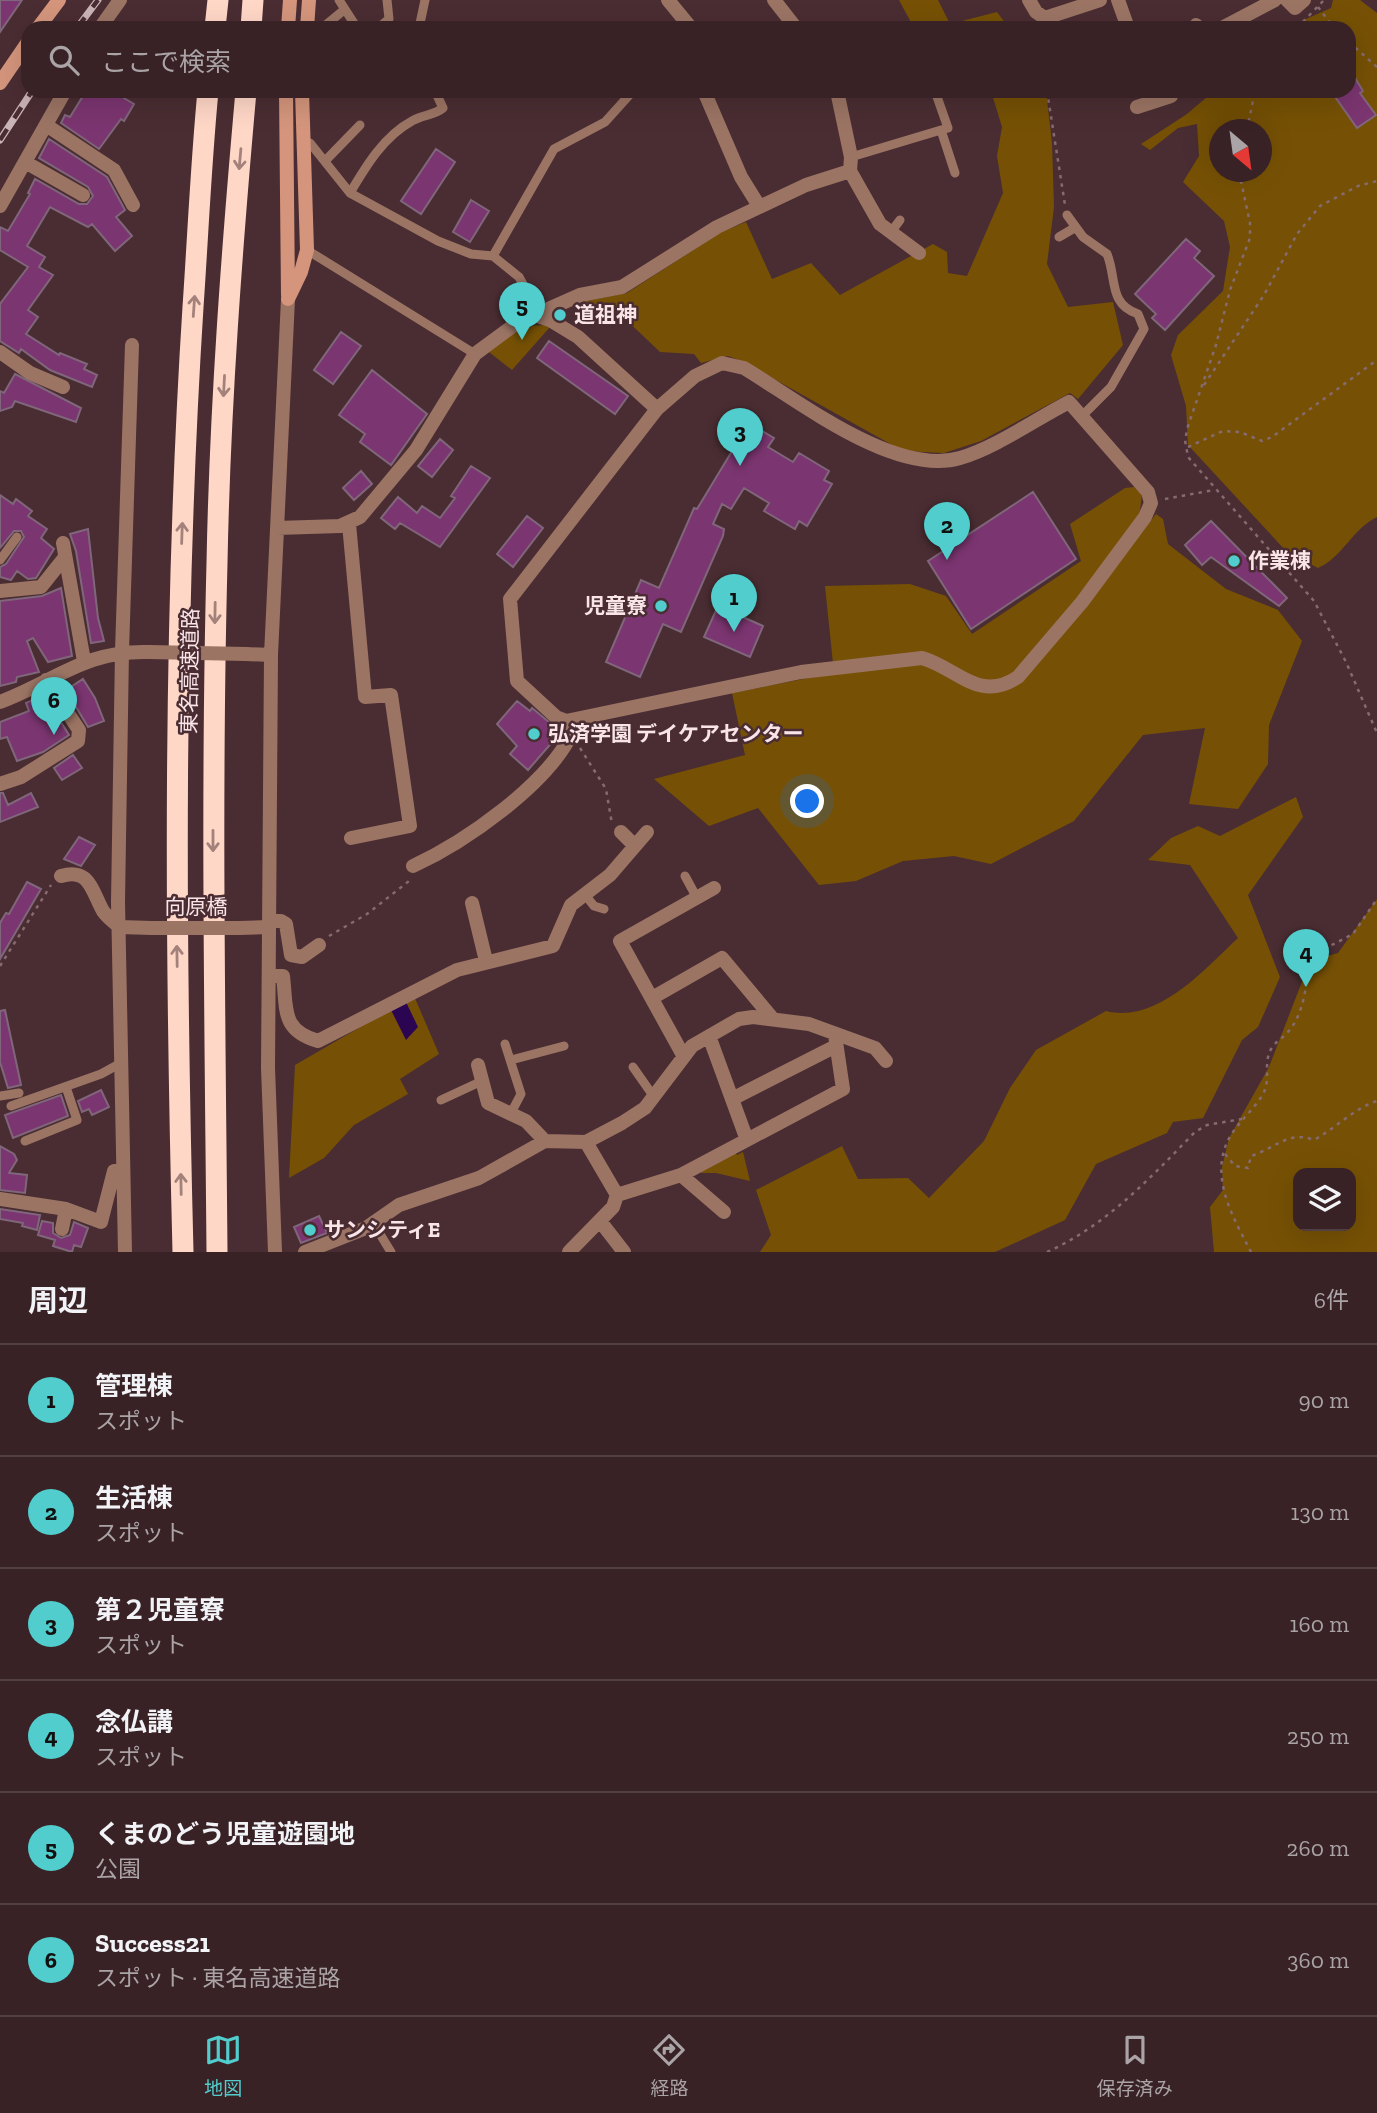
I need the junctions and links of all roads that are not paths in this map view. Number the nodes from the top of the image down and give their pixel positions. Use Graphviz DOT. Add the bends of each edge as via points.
graph roads {
  1 [pos="59,0"];
  2 [pos="120,0"];
  3 [pos="218,0"];
  4 [pos="253,0"];
  5 [pos="290,0"];
  6 [pos="309,0"];
  7 [pos="339,0"];
  8 [pos="387,0"];
  9 [pos="425,0"];
  10 [pos="668,0"];
  11 [pos="774,0"];
  12 [pos="1029,0"];
  13 [pos="1100,0"];
  14 [pos="1118,0"];
  15 [pos="1275,0"];
  16 [pos="1287,0"];
  17 [pos="1304,0"];
  18 [pos="344,9"];
  19 [pos="43,21"];
  20 [pos="105,21"];
  21 [pos="216,21"];
  22 [pos="252,21"];
  23 [pos="288,21"];
  24 [pos="308,21"];
  25 [pos="330,21"];
  26 [pos="352,21"];
  27 [pos="387,21"];
  28 [pos="420,21"];
  29 [pos="685,21"];
  30 [pos="790,21"];
  31 [pos="1126,21"];
  32 [pos="1235,21"];
  33 [pos="21,52"];
  34 [pos="0,83"];
  35 [pos="61,98"];
  36 [pos="208,98"];
  37 [pos="245,98"];
  38 [pos="286,98"];
  39 [pos="302,98"];
  40 [pos="438,98"];
  41 [pos="627,98"];
  42 [pos="707,98"];
  43 [pos="838,98"];
  44 [pos="937,98"];
  45 [pos="1150,98"];
  46 [pos="1138,107"];
  47 [pos="46,124"];
  48 [pos="360,125"];
  49 [pos="941,130"];
  50 [pos="303,144"];
  51 [pos="325,161"];
  52 [pos="25,162"];
  53 [pos="850,164"];
  54 [pos="955,173"];
  55 [pos="350,193"];
  56 [pos="83,195"];
  57 [pos="0,205"];
  58 [pos="133,205"];
  59 [pos="759,206"];
  60 [pos="1068,215"];
  61 [pos="900,220"];
  62 [pos="1076,227"];
  63 [pos="891,232"];
  64 [pos="1059,237"];
  65 [pos="307,250"];
  66 [pos="919,253"];
  67 [pos="493,256"];
  68 [pos="288,299"];
  69 [pos="534,315"];
  70 [pos="132,345"];
  71 [pos="0,352"];
  72 [pos="475,354"];
  73 [pos="63,387"];
  74 [pos="657,409"];
  75 [pos="1082,416"];
  76 [pos="349,524"];
  77 [pos="277,528"];
  78 [pos="17,537"];
  79 [pos="0,561"];
  80 [pos="0,591"];
  81 [pos="122,651"];
  82 [pos="271,655"];
  83 [pos="84,661"];
  84 [pos="46,680"];
  85 [pos="0,702"];
  86 [pos="566,720"];
  87 [pos="0,784"];
  88 [pos="621,832"];
  89 [pos="647,832"];
  90 [pos="351,838"];
  91 [pos="635,846"];
  92 [pos="411,873"];
  93 [pos="61,876"];
  94 [pos="685,876"];
  95 [pos="714,888"];
  96 [pos="586,896"];
  97 [pos="696,898"];
  98 [pos="472,903"];
  99 [pos="604,909"];
  100 [pos="269,924"];
  101 [pos="119,927"];
  102 [pos="319,943"];
  103 [pos="486,961"];
  104 [pos="268,976"];
  105 [pos="652,998"];
  106 [pos="773,1019"];
  107 [pos="709,1036"];
  108 [pos="836,1040"];
  109 [pos="505,1044"];
  110 [pos="564,1046"];
  111 [pos="683,1055"];
  112 [pos="511,1060"];
  113 [pos="886,1061"];
  114 [pos="121,1063"];
  115 [pos="478,1065"];
  116 [pos="633,1066"];
  117 [pos="482,1081"];
  118 [pos="66,1087"];
  119 [pos="19,1093"];
  120 [pos="0,1096"];
  121 [pos="654,1097"];
  122 [pos="732,1099"];
  123 [pos="441,1100"];
  124 [pos="11,1106"];
  125 [pos="511,1113"];
  126 [pos="747,1140"];
  127 [pos="25,1141"];
  128 [pos="545,1141"];
  129 [pos="586,1142"];
  130 [pos="123,1169"];
  131 [pos="681,1175"];
  132 [pos="617,1195"];
  133 [pos="0,1199"];
  134 [pos="66,1209"];
  135 [pos="724,1212"];
  136 [pos="372,1221"];
  137 [pos="600,1221"];
  138 [pos="62,1230"];
  139 [pos="125,1252"];
  140 [pos="183,1252"];
  141 [pos="217,1252"];
  142 [pos="275,1252"];
  143 [pos="305,1252"];
  144 [pos="391,1252"];
  145 [pos="569,1252"];
  146 [pos="624,1252"];
  1 -- 19 [label="street"];
  2 -- 20 [label="street"];
  3 -- 21 [label="highway"];
  4 -- 22 [label="highway"];
  5 -- 23 [label="street"];
  6 -- 24 [label="street"];
  7 -- 18 [label="lane"];
  8 -- 27 [label="lane"];
  9 -- 28 [label="lane"];
  10 -- 29 [label="street"];
  11 -- 30 [label="street"];
  12 -- 13 [label="street" via="1045,18"];
  14 -- 31 [label="street"];
  15 -- 32 [label="street"];
  16 -- 17 [label="street" via="1295,8"];
  18 -- 25 [label="lane"];
  18 -- 26 [label="lane"];
  33 -- 34 [label="street"];
  35 -- 47 [label="street"];
  140 -- 36 [label="highway, 東名高速道路, one-way" via="176,883 181,580"];
  37 -- 141 [label="highway, 東名高速道路, one-way" via="230,266 216,573"];
  38 -- 68 [label="street"];
  39 -- 50 [label="street"];
  40 -- 55 [label="lane" via="443,108 398,132 372,156"];
  41 -- 67 [label="lane" via="606,122 554,149"];
  42 -- 59 [label="street" via="741,177"];
  43 -- 53 [label="street"];
  44 -- 49 [label="lane" via="948,128"];
  45 -- 46 [label="street"];
  47 -- 52 [label="street"];
  47 -- 58 [label="street" via="114,170"];
  48 -- 51 [label="lane"];
  49 -- 53 [label="lane"];
  49 -- 54 [label="lane"];
  50 -- 51 [label="lane" via="310,143"];
  50 -- 65 [label="street"];
  51 -- 55 [label="lane"];
  52 -- 56 [label="street"];
  52 -- 57 [label="street"];
  53 -- 59 [label="street"];
  53 -- 63 [label="street" via="880,224"];
  55 -- 67 [label="lane" via="438,241 471,254"];
  59 -- 69 [label="street" via="622,287 580,295"];
  60 -- 62 [label="lane"];
  61 -- 63 [label="lane"];
  62 -- 64 [label="lane"];
  62 -- 75 [label="lane" via="1107,254 1115,294 1121,306 1138,314 1144,329 1111,387"];
  63 -- 66 [label="street"];
  65 -- 68 [label="street"];
  65 -- 72 [label="lane"];
  67 -- 69 [label="lane" via="519,277"];
  68 -- 77 [label="street"];
  69 -- 72 [label="street"];
  69 -- 74 [label="street" via="578,337"];
  70 -- 81 [label="street"];
  71 -- 73 [label="street" via="30,373"];
  72 -- 76 [label="street" via="416,450 370,507"];
  74 -- 75 [label="street" via="711,366 732,364 872,446 902,458 935,461 962,457 1069,402"];
  74 -- 86 [label="street" via="510,599 517,681 556,718"];
  75 -- 86 [label="street" via="1148,492 1151,503 1146,517 1082,602 1018,677 1005,685 970,684 939,663 922,658 801,672"];
  76 -- 77 [label="street"];
  76 -- 90 [label="street" via="365,697 391,695 410,826"];
  77 -- 82 [label="street"];
  78 -- 79 [label="lane"];
  80 -- 83 [label="street" via="41,587 64,550"];
  81 -- 82 [label="street, bridge"];
  81 -- 83 [label="street"];
  81 -- 101 [label="street"];
  82 -- 100 [label="street"];
  83 -- 84 [label="street"];
  84 -- 85 [label="street"];
  84 -- 87 [label="street" via="79,730 78,741 21,777"];
  86 -- 92 [label="street" via="572,733 559,756 492,818"];
  88 -- 91 [label="street"];
  89 -- 91 [label="street"];
  91 -- 96 [label="street"];
  93 -- 101 [label="street" via="77,874 90,881 104,912"];
  94 -- 97 [label="lane"];
  95 -- 97 [label="street"];
  96 -- 99 [label="lane"];
  96 -- 103 [label="street" via="571,905 553,947"];
  97 -- 105 [label="street" via="620,941"];
  98 -- 103 [label="street"];
  100 -- 101 [label="street, 向原橋, bridge"];
  100 -- 102 [label="street" via="281,920 286,924 291,955 302,957"];
  100 -- 104 [label="street"];
  101 -- 114 [label="street"];
  103 -- 104 [label="street" via="457,970 318,1041 298,1035 288,1022 283,976"];
  104 -- 142 [label="street"];
  105 -- 106 [label="street" via="722,958"];
  105 -- 111 [label="street"];
  106 -- 107 [label="street" via="740,1019"];
  106 -- 108 [label="street" via="809,1024"];
  107 -- 111 [label="street"];
  107 -- 122 [label="street"];
  108 -- 113 [label="street" via="875,1048"];
  108 -- 122 [label="street"];
  108 -- 126 [label="street" via="843,1089"];
  109 -- 112 [label="lane"];
  110 -- 112 [label="lane"];
  111 -- 121 [label="street"];
  112 -- 125 [label="lane" via="521,1094"];
  114 -- 118 [label="lane"];
  114 -- 130 [label="street"];
  115 -- 117 [label="street"];
  116 -- 121 [label="lane"];
  117 -- 123 [label="lane"];
  117 -- 125 [label="street" via="488,1103"];
  118 -- 124 [label="lane"];
  118 -- 127 [label="lane" via="77,1121"];
  119 -- 120 [label="lane"];
  121 -- 129 [label="street" via="645,1108"];
  122 -- 126 [label="street"];
  125 -- 128 [label="street"];
  126 -- 131 [label="street"];
  128 -- 129 [label="street"];
  128 -- 136 [label="street" via="479,1178 399,1205"];
  129 -- 132 [label="street"];
  130 -- 134 [label="street" via="114,1171 101,1222"];
  130 -- 139 [label="street"];
  131 -- 132 [label="street"];
  131 -- 135 [label="street"];
  132 -- 137 [label="street"];
  133 -- 134 [label="street"];
  134 -- 138 [label="street"];
  136 -- 143 [label="street" via="366,1228"];
  136 -- 144 [label="lane"];
  137 -- 145 [label="street"];
  137 -- 146 [label="street"];
}
